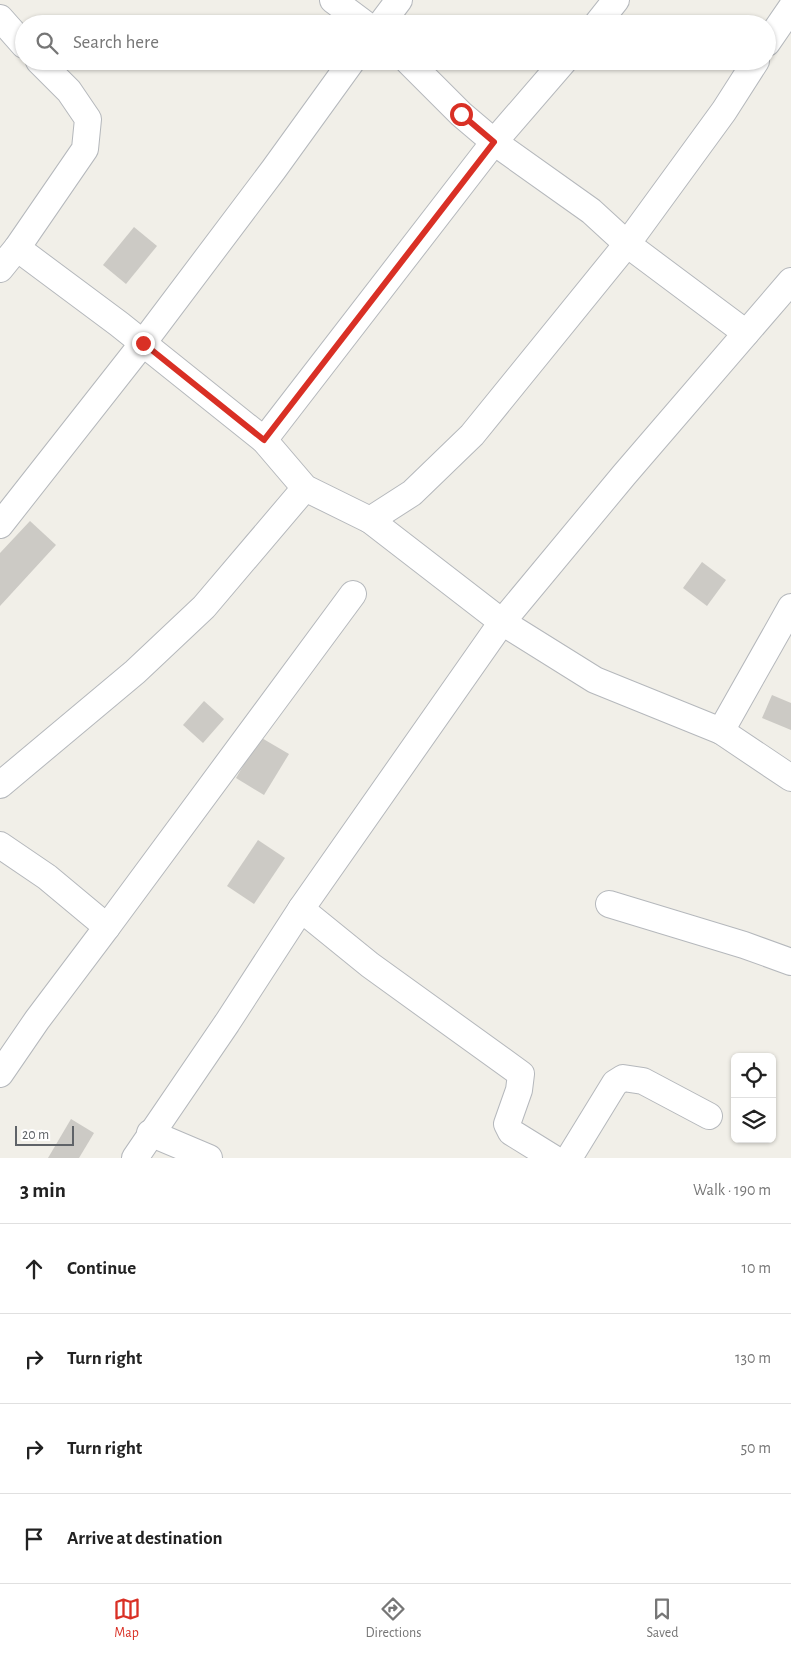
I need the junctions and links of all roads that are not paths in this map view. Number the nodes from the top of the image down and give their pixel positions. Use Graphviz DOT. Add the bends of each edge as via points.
graph roads {
  1 [pos="334,0"];
  2 [pos="399,0"];
  3 [pos="616,0"];
  4 [pos="791,8"];
  5 [pos="353,15"];
  6 [pos="388,15"];
  7 [pos="604,15"];
  8 [pos="0,18"];
  9 [pos="776,30"];
  10 [pos="15,35"];
  11 [pos="48,70"];
  12 [pos="346,70"];
  13 [pos="417,70"];
  14 [pos="556,70"];
  15 [pos="750,70"];
  16 [pos="494,142"];
  17 [pos="627,244"];
  18 [pos="17,248"];
  19 [pos="0,269"];
  20 [pos="791,281"];
  21 [pos="746,333"];
  22 [pos="143,343"];
  23 [pos="264,440"];
  24 [pos="305,488"];
  25 [pos="370,520"];
  26 [pos="0,526"];
  27 [pos="353,594"];
  28 [pos="791,607"];
  29 [pos="502,622"];
  30 [pos="721,731"];
  31 [pos="791,778"];
  32 [pos="0,785"];
  33 [pos="0,845"];
  34 [pos="609,904"];
  35 [pos="301,909"];
  36 [pos="107,927"];
  37 [pos="791,962"];
  38 [pos="0,1074"];
  39 [pos="709,1116"];
  40 [pos="150,1134"];
  41 [pos="135,1158"];
  42 [pos="209,1158"];
  43 [pos="553,1158"];
  44 [pos="569,1158"];
  1 -- 5 [label="street"];
  2 -- 6 [label="street"];
  3 -- 7 [label="street"];
  4 -- 9 [label="street"];
  8 -- 10 [label="street"];
  11 -- 18 [label="street" via="69,91 88,119 85,148"];
  12 -- 22 [label="street"];
  13 -- 16 [label="street"];
  14 -- 16 [label="street"];
  15 -- 17 [label="street"];
  16 -- 17 [label="street" via="591,210"];
  16 -- 23 [label="street"];
  17 -- 21 [label="street"];
  17 -- 25 [label="street" via="472,435 412,493"];
  18 -- 19 [label="street"];
  18 -- 22 [label="street"];
  20 -- 21 [label="street"];
  21 -- 29 [label="street"];
  22 -- 23 [label="street"];
  22 -- 26 [label="street"];
  23 -- 24 [label="street"];
  24 -- 25 [label="street"];
  24 -- 32 [label="street" via="204,607 135,672"];
  25 -- 29 [label="street"];
  27 -- 36 [label="street"];
  28 -- 30 [label="street"];
  29 -- 30 [label="street" via="595,680"];
  29 -- 35 [label="street"];
  30 -- 31 [label="street"];
  33 -- 36 [label="street" via="47,877"];
  34 -- 37 [label="street"];
  35 -- 40 [label="street"];
  35 -- 43 [label="street" via="370,966 521,1074 507,1124 511,1132"];
  36 -- 38 [label="street"];
  39 -- 44 [label="street" via="643,1081 623,1078 615,1083"];
  40 -- 41 [label="street"];
  40 -- 42 [label="street"];
}
